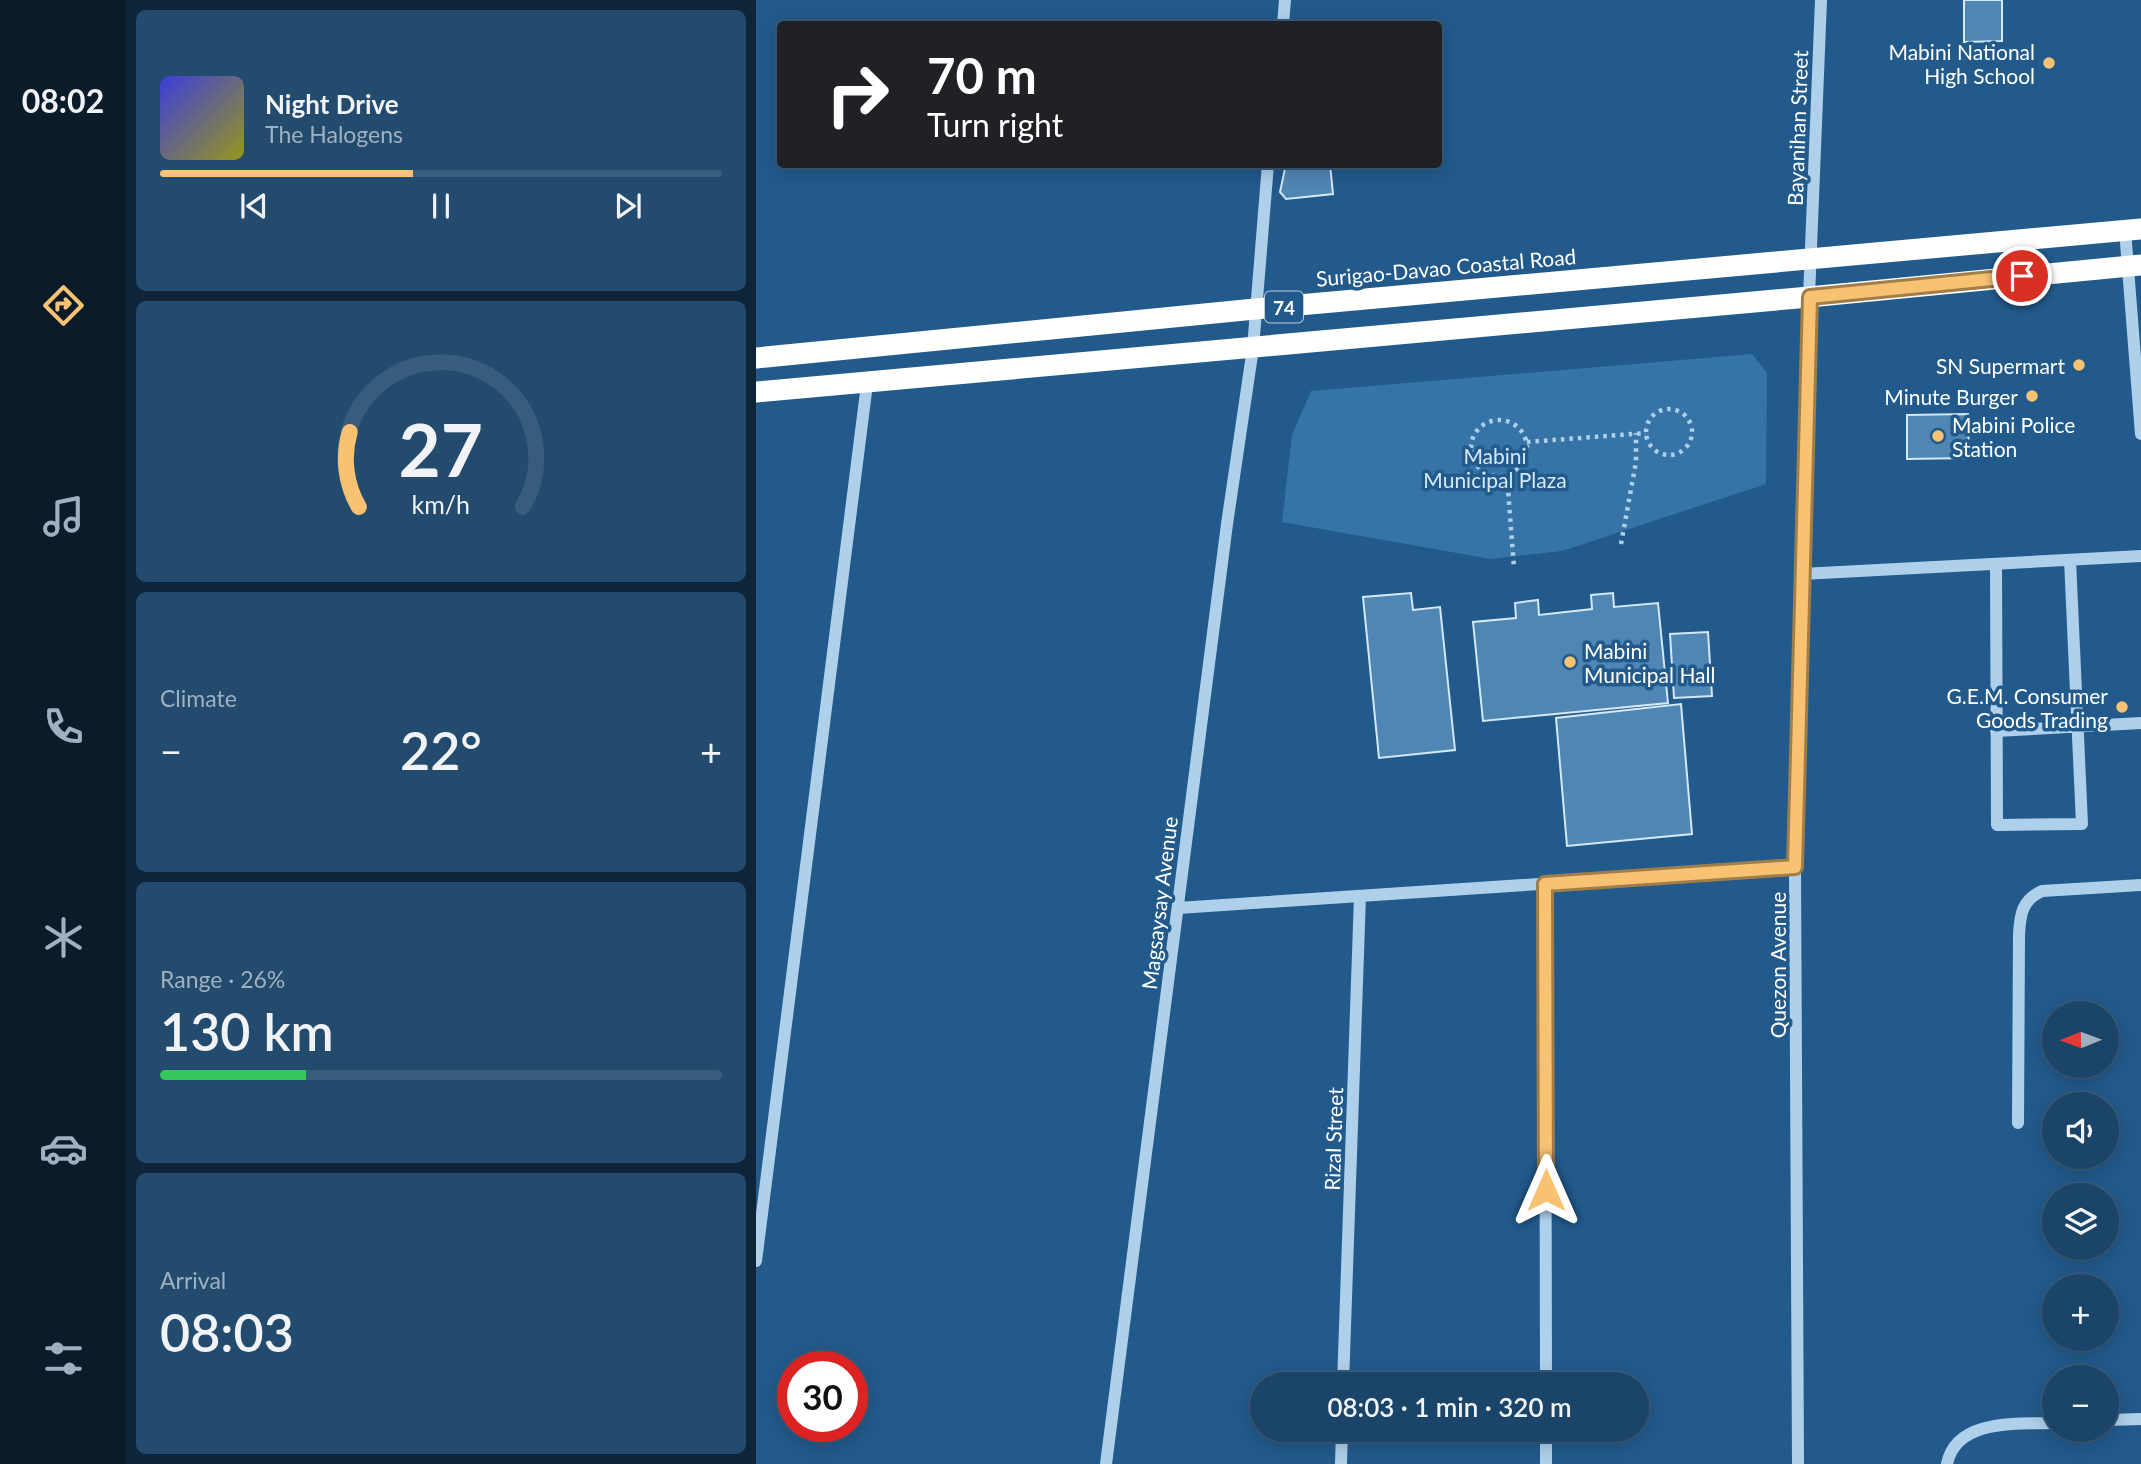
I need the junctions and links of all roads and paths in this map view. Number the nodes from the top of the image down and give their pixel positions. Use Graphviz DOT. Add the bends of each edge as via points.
graph roads {
  1 [pos="1285,0"];
  2 [pos="1821,0"];
  3 [pos="1283,21"];
  4 [pos="1268,168"];
  5 [pos="2133,229"];
  6 [pos="1812,257"];
  7 [pos="2134,265"];
  8 [pos="1810,297"];
  9 [pos="1255,309"];
  10 [pos="1253,348"];
  11 [pos="756,359"];
  12 [pos="867,384"];
  13 [pos="756,392"];
  14 [pos="1636,433"];
  15 [pos="1646,433"];
  16 [pos="2141,434"];
  17 [pos="1527,442"];
  18 [pos="1507,476"];
  19 [pos="1621,544"];
  20 [pos="2141,556"];
  21 [pos="2070,560"];
  22 [pos="1996,564"];
  23 [pos="1514,568"];
  24 [pos="1802,574"];
  25 [pos="2141,723"];
  26 [pos="2077,727"];
  27 [pos="1996,732"];
  28 [pos="1795,867"];
  29 [pos="1545,884"];
  30 [pos="2141,885"];
  31 [pos="1360,896"];
  32 [pos="1178,908"];
  33 [pos="2018,1123"];
  34 [pos="756,1261"];
  35 [pos="1343,1372"];
  36 [pos="1546,1372"];
  37 [pos="2141,1419"];
  38 [pos="2119,1420"];
  39 [pos="2042,1423"];
  40 [pos="1342,1442"];
  41 [pos="1546,1442"];
  42 [pos="1106,1464"];
  43 [pos="1341,1464"];
  44 [pos="1546,1464"];
  45 [pos="1798,1464"];
  46 [pos="1947,1464"];
  1 -- 3 [label="street"];
  2 -- 6 [label="street, Bayanihan Street"];
  4 -- 9 [label="street, Magsaysay Avenue"];
  5 -- 6 [label="highway, Surigao-Davao Coastal Road / 74"];
  5 -- 7 [label="street"];
  6 -- 8 [label="street, Bayanihan Street"];
  6 -- 9 [label="highway, Surigao-Davao Coastal Road / 74"];
  7 -- 8 [label="highway, 74"];
  7 -- 16 [label="street"];
  8 -- 10 [label="highway, 74"];
  8 -- 24 [label="street, Quezon Avenue"];
  9 -- 10 [label="street, Magsaysay Avenue"];
  9 -- 11 [label="highway, Surigao-Davao Coastal Road / 74"];
  10 -- 12 [label="highway, 74"];
  10 -- 32 [label="street, Magsaysay Avenue"];
  12 -- 13 [label="highway, 74"];
  12 -- 34 [label="street"];
  14 -- 15 [label="path"];
  14 -- 17 [label="path"];
  14 -- 19 [label="path" via="1633,485"];
  15 -- 15 [label="path" via="1660,454 1674,456 1686,449 1692,424 1672,408 1649,419"];
  17 -- 18 [label="path" via="1524,463"];
  17 -- 18 [label="path" via="1520,428 1507,420 1492,419 1478,427 1471,441 1471,456 1479,469 1492,476"];
  18 -- 23 [label="path"];
  20 -- 21 [label="street"];
  21 -- 22 [label="street"];
  21 -- 26 [label="street"];
  22 -- 24 [label="street"];
  22 -- 27 [label="street"];
  24 -- 28 [label="street, Quezon Avenue"];
  25 -- 26 [label="street"];
  26 -- 27 [label="street"];
  26 -- 27 [label="street" via="2082,824 1997,825"];
  28 -- 29 [label="street"];
  28 -- 45 [label="street, Quezon Avenue"];
  29 -- 31 [label="street"];
  29 -- 36 [label="street"];
  30 -- 33 [label="street" via="2042,891 2031,896 2023,908 2018,935"];
  31 -- 32 [label="street"];
  31 -- 35 [label="street, Rizal Street"];
  32 -- 42 [label="street, Magsaysay Avenue"];
  37 -- 38 [label="street"];
  39 -- 46 [label="street" via="1999,1425 1971,1433 1957,1443"];
  40 -- 43 [label="street"];
  41 -- 44 [label="street"];
}
